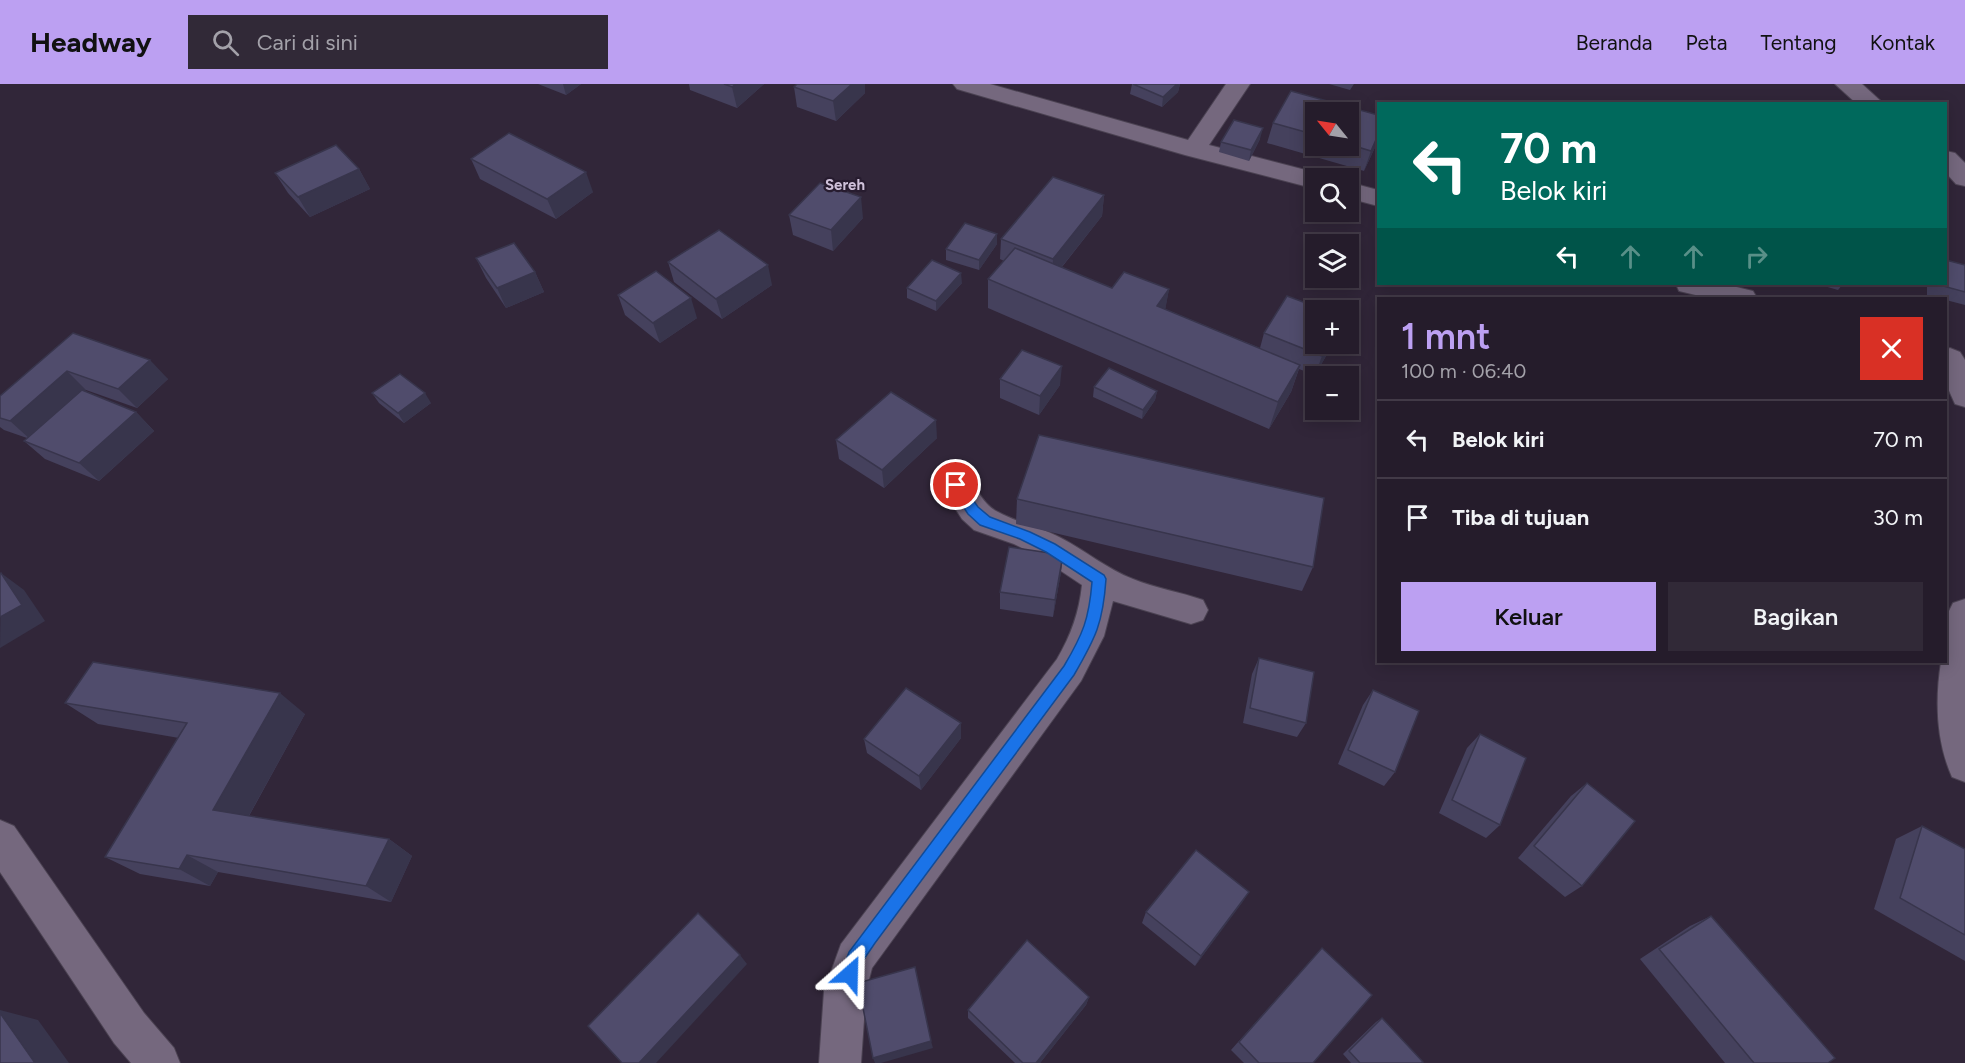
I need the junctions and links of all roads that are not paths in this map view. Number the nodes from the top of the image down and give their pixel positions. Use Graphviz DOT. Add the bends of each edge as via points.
graph roads {
  1 [pos="965,84"];
  2 [pos="1238,84"];
  3 [pos="1847,84"];
  4 [pos="1870,102"];
  5 [pos="1194,150"];
  6 [pos="1947,160"];
  7 [pos="1305,178"];
  8 [pos="1965,178"];
  9 [pos="1359,193"];
  10 [pos="1377,198"];
  11 [pos="1693,285"];
  12 [pos="1739,297"];
  13 [pos="1954,360"];
  14 [pos="1965,396"];
  15 [pos="956,485"];
  16 [pos="1099,579"];
  17 [pos="1191,610"];
  18 [pos="1965,613"];
  19 [pos="1965,765"];
  20 [pos="0,839"];
  21 [pos="159,1063"];
  22 [pos="840,1063"];
  1 -- 5 [label="street"];
  2 -- 5 [label="street"];
  3 -- 4 [label="street"];
  5 -- 7 [label="street"];
  6 -- 8 [label="street"];
  9 -- 10 [label="street"];
  11 -- 12 [label="street"];
  13 -- 14 [label="street"];
  15 -- 16 [label="street" via="985,521 1051,548"];
  16 -- 17 [label="street" via="1126,592"];
  16 -- 22 [label="street" via="1097,608 1089,636 1069,670 855,958 845,991"];
  18 -- 19 [label="street" via="1955,687 1957,730"];
  20 -- 21 [label="street" via="129,1028"];
}
